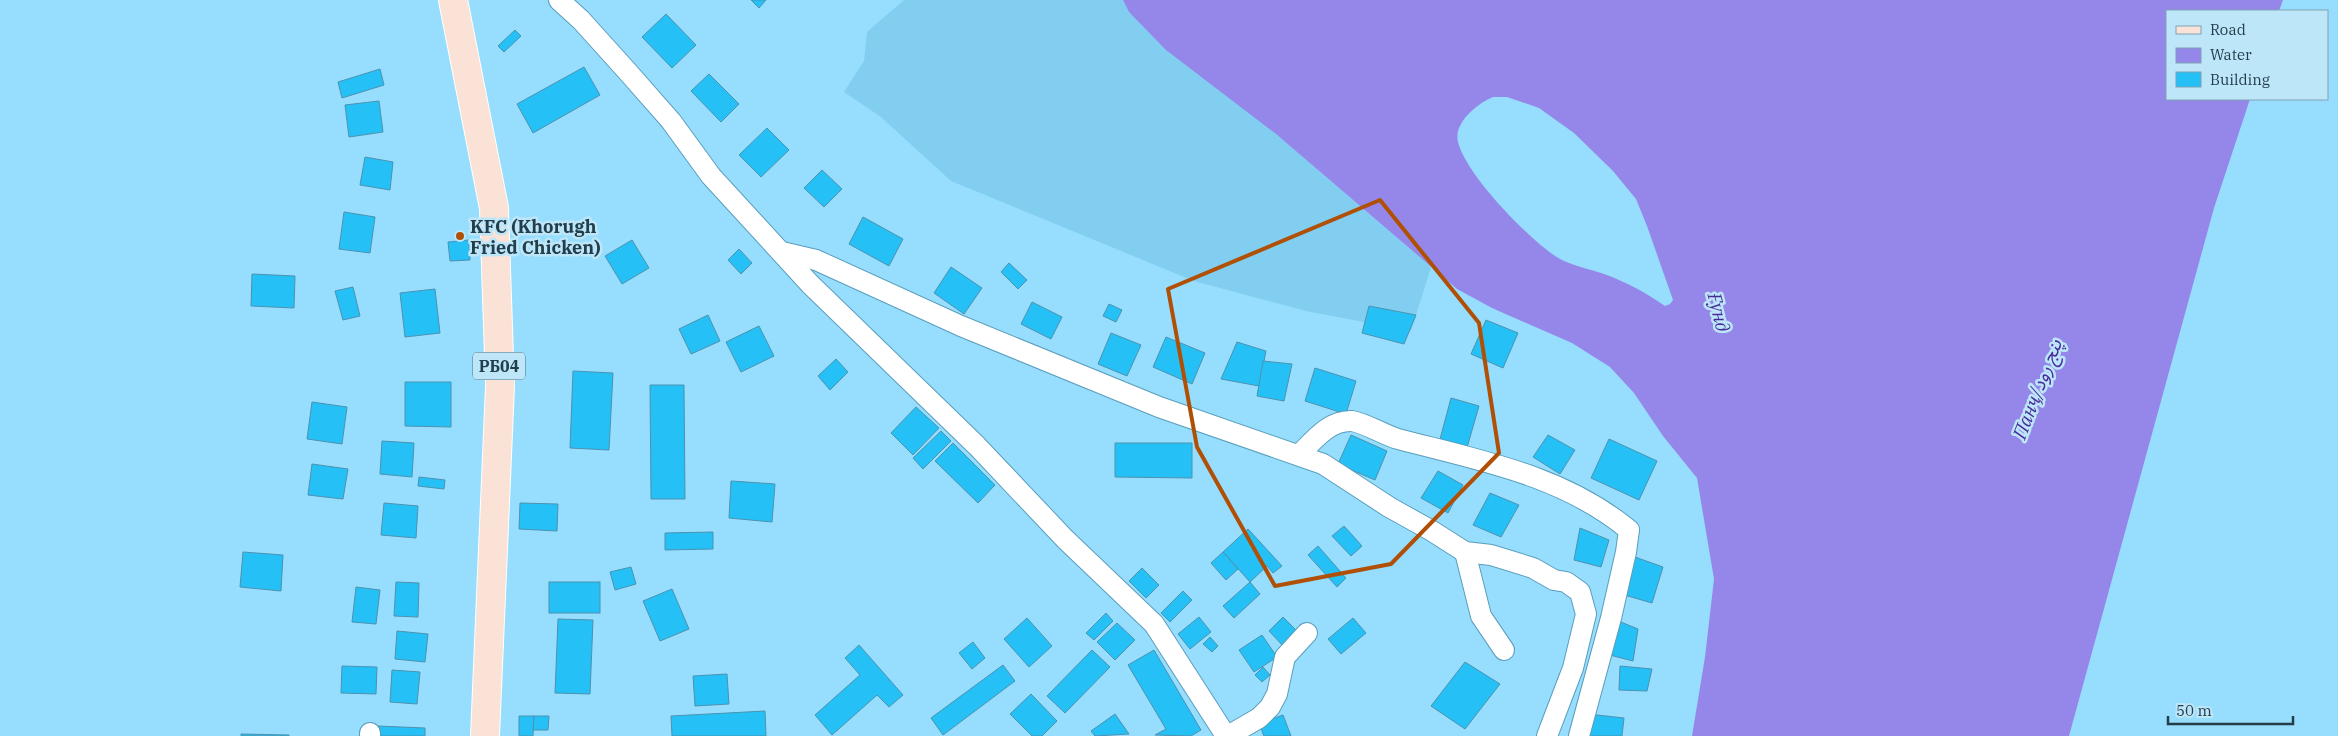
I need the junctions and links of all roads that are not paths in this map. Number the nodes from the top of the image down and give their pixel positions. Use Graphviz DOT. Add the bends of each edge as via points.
graph roads {
  1 [pos="453,0"];
  2 [pos="560,0"];
  3 [pos="782,252"];
  4 [pos="1299,455"];
  5 [pos="1465,552"];
  6 [pos="1307,633"];
  7 [pos="1504,650"];
  8 [pos="485,736"];
  9 [pos="1227,736"];
  10 [pos="1547,736"];
  11 [pos="1579,736"];
  1 -- 8 [label="main road, РБ04" via="494,208 500,386"];
  2 -- 3 [label="street" via="621,64 671,121 711,176"];
  3 -- 4 [label="street" via="816,260 961,326 1159,407"];
  3 -- 9 [label="street" via="810,284 1154,624"];
  4 -- 5 [label="street" via="1323,464"];
  4 -- 11 [label="street" via="1331,425 1352,422 1392,437 1498,464 1550,482 1598,507 1628,530 1611,618"];
  5 -- 7 [label="street" via="1481,616"];
  5 -- 10 [label="street" via="1491,555 1533,568 1554,580 1566,582 1580,592 1586,614 1582,632 1573,668"];
  6 -- 9 [label="street" via="1285,657 1278,694 1270,707 1259,718"];
}
